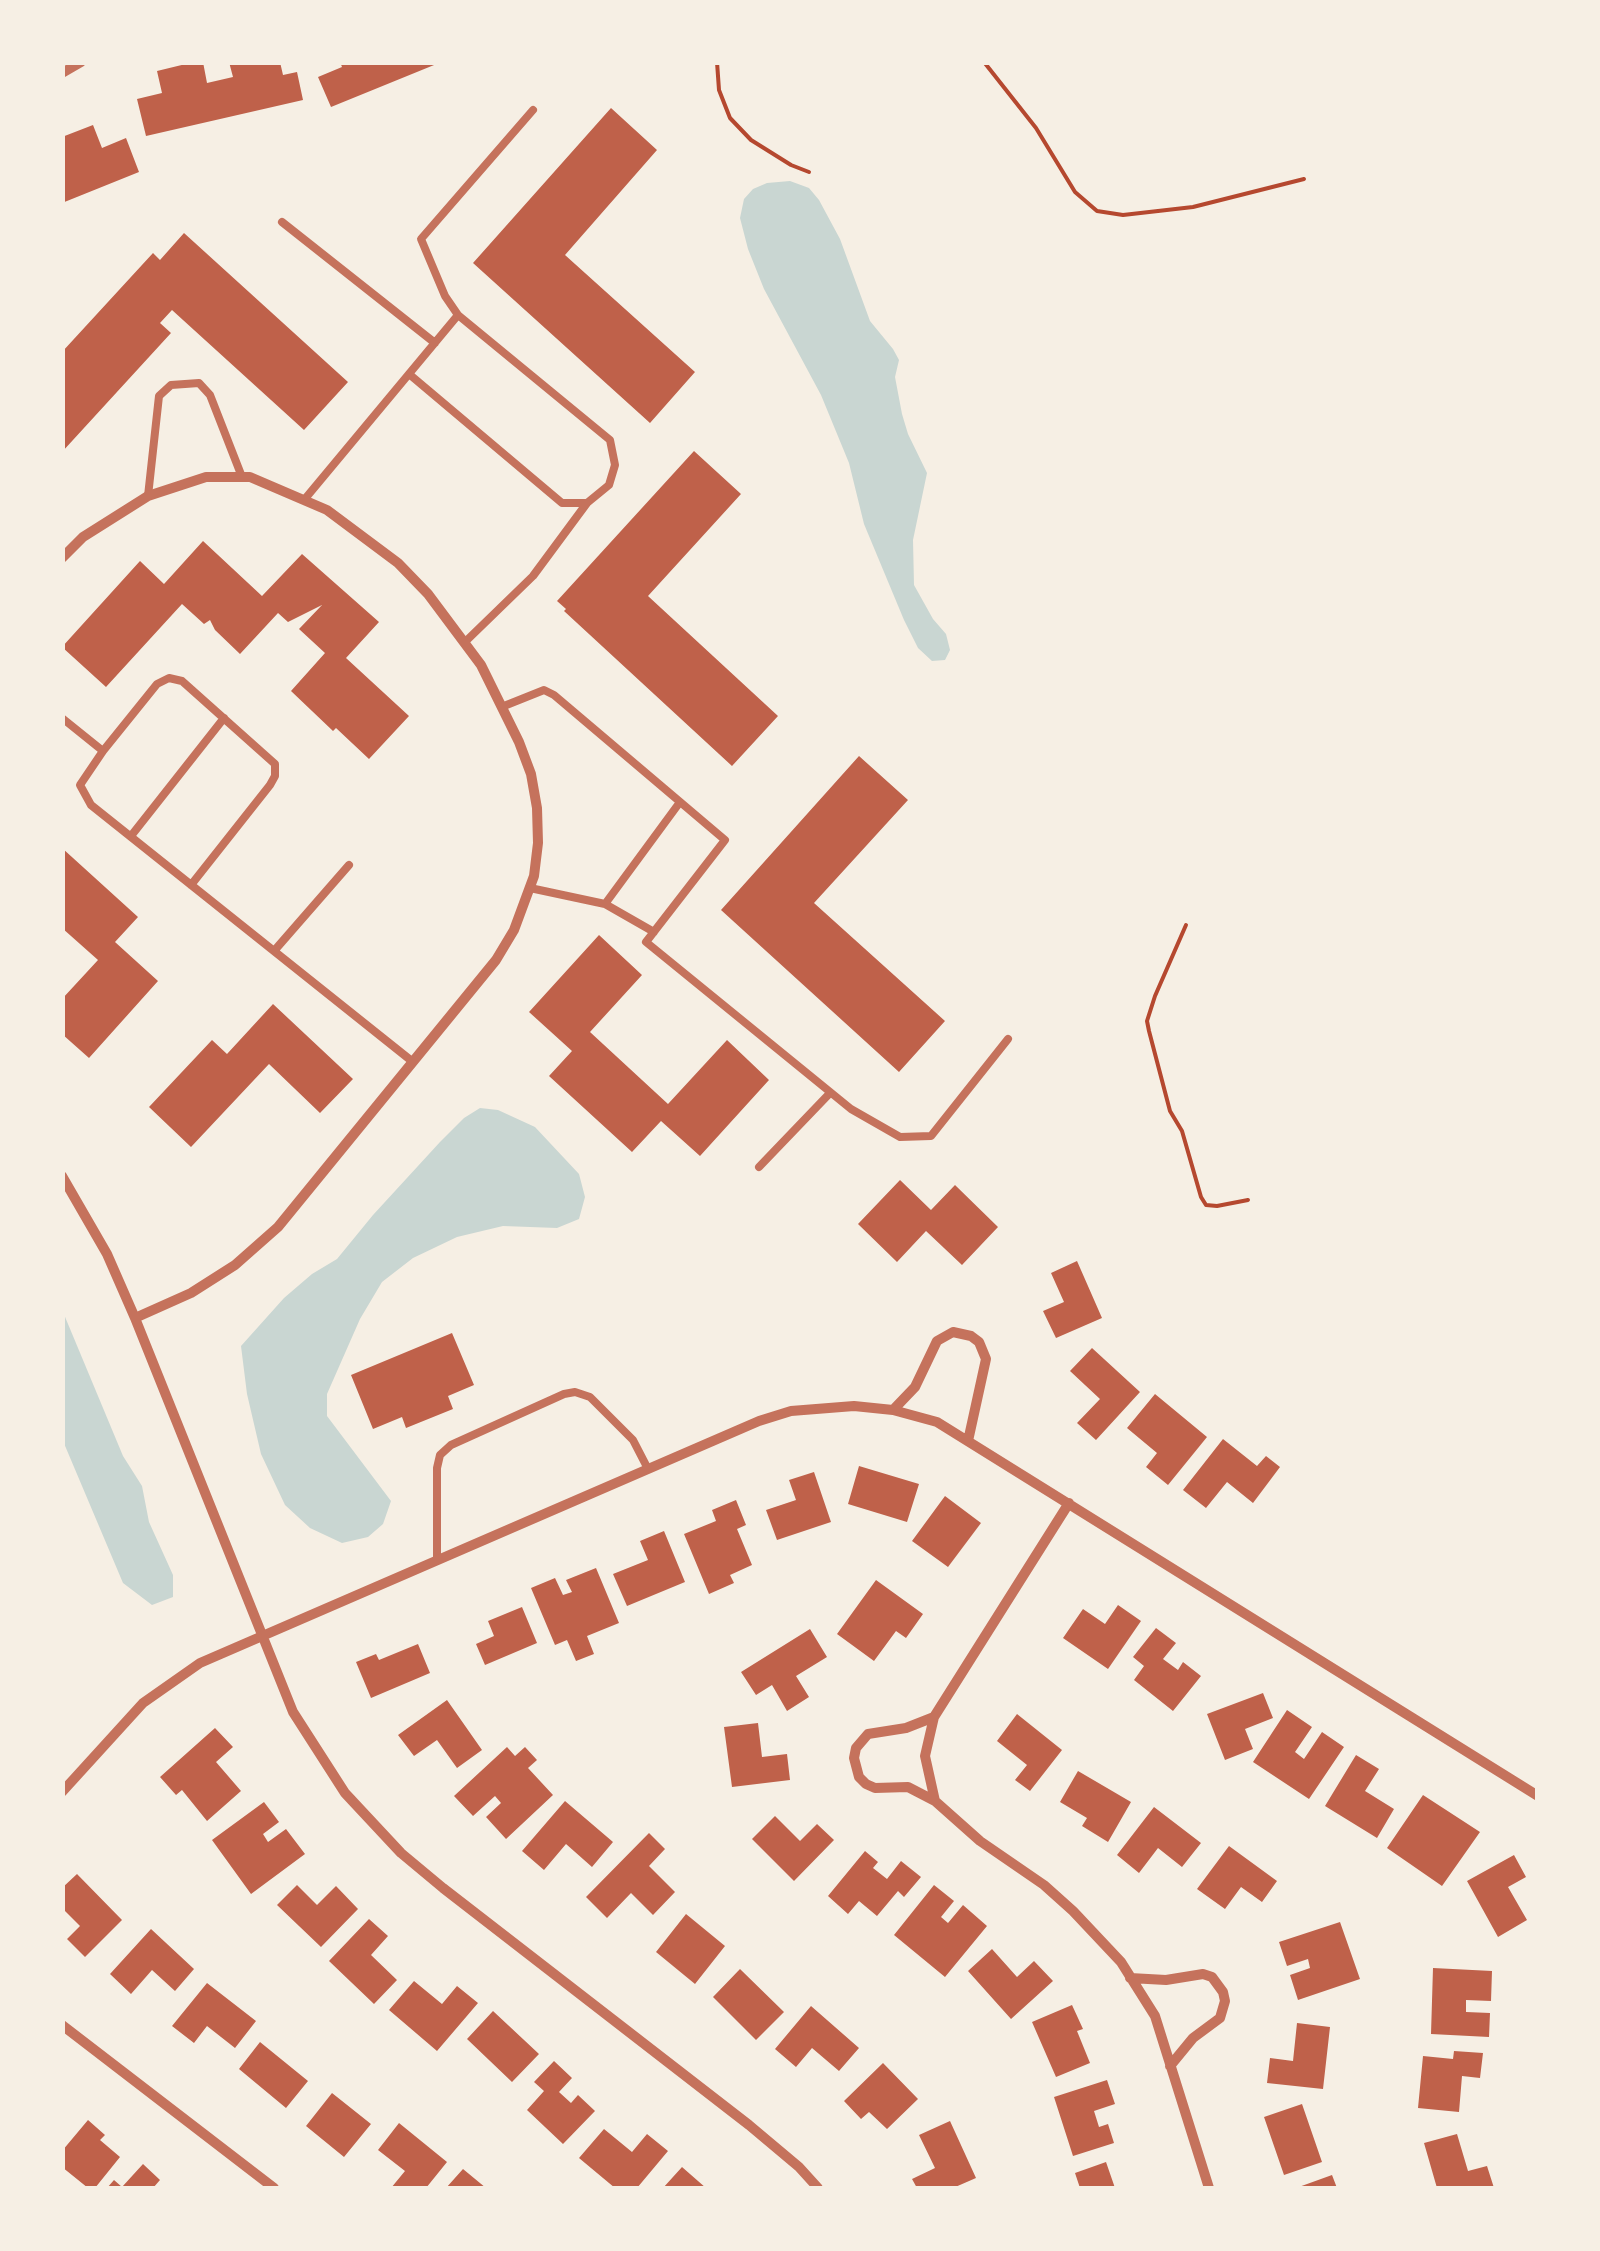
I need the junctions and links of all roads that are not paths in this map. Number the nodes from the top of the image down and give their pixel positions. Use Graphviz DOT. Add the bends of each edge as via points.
graph roads {
  1 [pos="80,62"];
  2 [pos="62,73"];
  3 [pos="533,110"];
  4 [pos="282,222"];
  5 [pos="458,315"];
  6 [pos="435,343"];
  7 [pos="409,374"];
  8 [pos="242,478"];
  9 [pos="148,496"];
  10 [pos="304,500"];
  11 [pos="587,504"];
  12 [pos="62,558"];
  13 [pos="465,642"];
  14 [pos="504,706"];
  15 [pos="62,718"];
  16 [pos="224,718"];
  17 [pos="102,751"];
  18 [pos="680,802"];
  19 [pos="130,836"];
  20 [pos="350,865"];
  21 [pos="192,884"];
  22 [pos="530,888"];
  23 [pos="604,904"];
  24 [pos="654,932"];
  25 [pos="274,951"];
  26 [pos="1008,1040"];
  27 [pos="413,1062"];
  28 [pos="830,1092"];
  29 [pos="760,1167"];
  30 [pos="62,1176"];
  31 [pos="135,1318"];
  32 [pos="893,1410"];
  33 [pos="968,1441"];
  34 [pos="648,1469"];
  35 [pos="1068,1503"];
  36 [pos="436,1560"];
  37 [pos="261,1635"];
  38 [pos="934,1717"];
  39 [pos="62,1792"];
  40 [pos="1538,1796"];
  41 [pos="935,1801"];
  42 [pos="1130,1978"];
  43 [pos="62,2024"];
  44 [pos="1170,2066"];
  45 [pos="274,2188"];
  46 [pos="818,2188"];
  47 [pos="1209,2188"];
  1 -- 2 [label="street"];
  3 -- 5 [label="lane" via="422,239"];
  4 -- 6 [label="lane"];
  5 -- 6 [label="lane"];
  5 -- 11 [label="lane" via="610,440 616,464 608,486"];
  6 -- 7 [label="lane"];
  7 -- 10 [label="lane"];
  7 -- 11 [label="lane" via="562,503"];
  8 -- 9 [label="street" via="206,477"];
  8 -- 9 [label="lane" via="210,395 199,382 172,385 159,396"];
  8 -- 10 [label="street"];
  9 -- 12 [label="street"];
  10 -- 13 [label="street" via="398,563"];
  11 -- 13 [label="lane" via="533,576"];
  13 -- 14 [label="street"];
  14 -- 18 [label="lane" via="544,690 554,695"];
  14 -- 22 [label="street" via="537,808"];
  15 -- 17 [label="lane"];
  16 -- 17 [label="lane" via="182,682 162,680"];
  16 -- 19 [label="lane"];
  16 -- 21 [label="lane" via="269,756 275,776"];
  17 -- 19 [label="lane" via="84,776 82,793"];
  18 -- 23 [label="lane"];
  18 -- 24 [label="lane" via="725,840"];
  19 -- 21 [label="lane"];
  20 -- 25 [label="lane"];
  21 -- 25 [label="lane"];
  22 -- 23 [label="lane"];
  22 -- 27 [label="street" via="496,960"];
  23 -- 24 [label="lane"];
  24 -- 28 [label="lane" via="646,942"];
  25 -- 27 [label="lane"];
  26 -- 28 [label="lane" via="931,1136 900,1137"];
  27 -- 31 [label="street" via="265,1240 192,1293"];
  28 -- 29 [label="lane"];
  30 -- 31 [label="street"];
  31 -- 37 [label="street"];
  32 -- 33 [label="street" via="936,1422"];
  32 -- 33 [label="street" via="915,1387 936,1341 953,1332 971,1336 986,1359"];
  32 -- 34 [label="street" via="790,1411"];
  33 -- 35 [label="street"];
  34 -- 36 [label="street"];
  34 -- 36 [label="lane" via="633,1440 590,1397 564,1394 440,1455"];
  35 -- 38 [label="street"];
  35 -- 40 [label="street"];
  36 -- 37 [label="street"];
  37 -- 39 [label="street" via="162,1687"];
  37 -- 46 [label="street" via="317,1753 374,1827 749,2125"];
  38 -- 41 [label="street" via="925,1756"];
  38 -- 41 [label="street" via="868,1734 854,1758 866,1784 908,1788"];
  41 -- 42 [label="street" via="1073,1910"];
  42 -- 44 [label="street" via="1154,2016"];
  42 -- 44 [label="street" via="1203,1974 1224,1992 1220,2018"];
  43 -- 45 [label="street"];
  44 -- 47 [label="street"];
}
